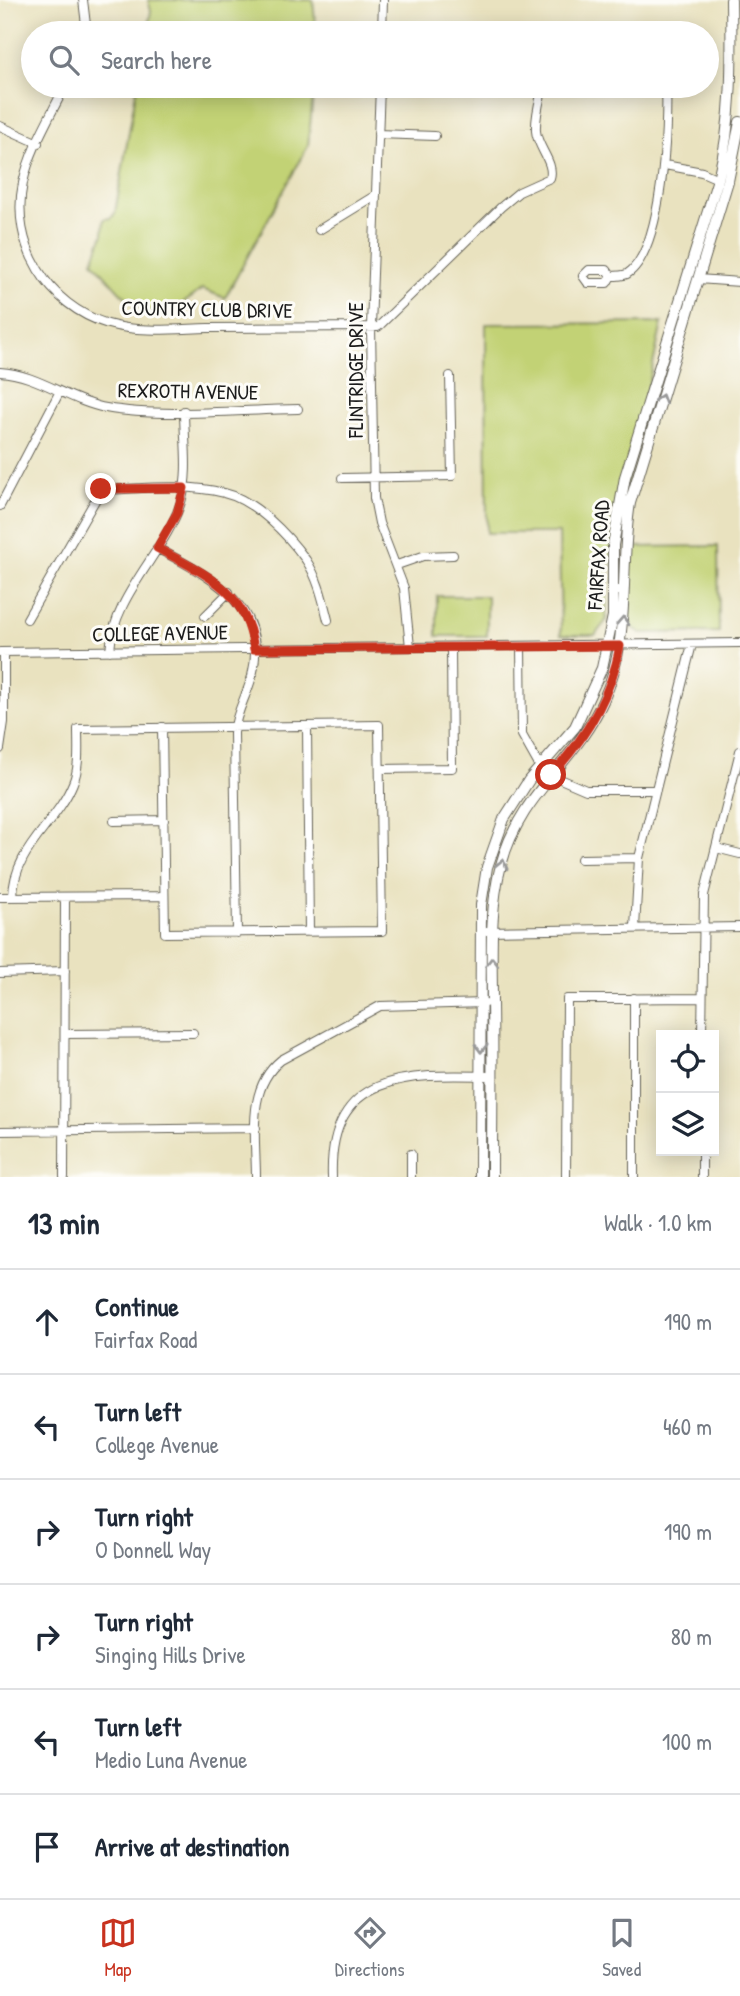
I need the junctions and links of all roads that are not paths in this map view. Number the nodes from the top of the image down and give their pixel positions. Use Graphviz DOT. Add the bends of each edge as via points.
graph roads {
  1 [pos="83,0"];
  2 [pos="383,0"];
  3 [pos="731,0"];
  4 [pos="85,21"];
  5 [pos="382,21"];
  6 [pos="59,98"];
  7 [pos="380,98"];
  8 [pos="541,98"];
  9 [pos="666,98"];
  10 [pos="740,122"];
  11 [pos="0,126"];
  12 [pos="378,134"];
  13 [pos="435,136"];
  14 [pos="37,143"];
  15 [pos="664,165"];
  16 [pos="718,178"];
  17 [pos="376,195"];
  18 [pos="704,225"];
  19 [pos="319,230"];
  20 [pos="711,236"];
  21 [pos="611,276"];
  22 [pos="698,279"];
  23 [pos="740,282"];
  24 [pos="682,294"];
  25 [pos="371,327"];
  26 [pos="682,330"];
  27 [pos="0,372"];
  28 [pos="450,376"];
  29 [pos="59,393"];
  30 [pos="298,409"];
  31 [pos="184,411"];
  32 [pos="342,478"];
  33 [pos="373,478"];
  34 [pos="184,488"];
  35 [pos="0,506"];
  36 [pos="157,548"];
  37 [pos="453,555"];
  38 [pos="397,565"];
  39 [pos="229,592"];
  40 [pos="205,616"];
  41 [pos="27,619"];
  42 [pos="328,620"];
  43 [pos="740,643"];
  44 [pos="692,644"];
  45 [pos="521,646"];
  46 [pos="607,646"];
  47 [pos="620,646"];
  48 [pos="410,647"];
  49 [pos="451,647"];
  50 [pos="254,649"];
  51 [pos="110,651"];
  52 [pos="2,652"];
  53 [pos="307,726"];
  54 [pos="162,727"];
  55 [pos="235,727"];
  56 [pos="0,749"];
  57 [pos="740,751"];
  58 [pos="540,768"];
  59 [pos="380,769"];
  60 [pos="551,775"];
  61 [pos="656,790"];
  62 [pos="164,820"];
  63 [pos="114,821"];
  64 [pos="716,848"];
  65 [pos="740,854"];
  66 [pos="639,858"];
  67 [pos="581,859"];
  68 [pos="164,896"];
  69 [pos="0,897"];
  70 [pos="13,897"];
  71 [pos="65,897"];
  72 [pos="740,927"];
  73 [pos="635,928"];
  74 [pos="702,928"];
  75 [pos="487,931"];
  76 [pos="309,932"];
  77 [pos="237,933"];
  78 [pos="65,971"];
  79 [pos="0,973"];
  80 [pos="635,998"];
  81 [pos="702,998"];
  82 [pos="481,1003"];
  83 [pos="492,1003"];
  84 [pos="702,1030"];
  85 [pos="65,1034"];
  86 [pos="192,1034"];
  87 [pos="481,1076"];
  88 [pos="492,1076"];
  89 [pos="256,1128"];
  90 [pos="64,1130"];
  91 [pos="0,1131"];
  92 [pos="411,1154"];
  93 [pos="702,1156"];
  94 [pos="64,1177"];
  95 [pos="256,1177"];
  96 [pos="332,1177"];
  97 [pos="411,1177"];
  98 [pos="480,1177"];
  99 [pos="492,1177"];
  100 [pos="566,1177"];
  101 [pos="634,1177"];
  102 [pos="702,1177"];
  1 -- 4 [label="street"];
  2 -- 5 [label="street"];
  3 -- 16 [label="main road, FAIRFAX ROAD" via="731,104"];
  6 -- 14 [label="street, COUNTRY CLUB DRIVE"];
  7 -- 12 [label="street, FLINTRIDGE DRIVE"];
  8 -- 25 [label="street" via="536,131 552,174 548,181 519,192 378,327"];
  9 -- 15 [label="street"];
  10 -- 20 [label="main road, FAIRFAX ROAD" via="729,181"];
  11 -- 14 [label="street"];
  12 -- 13 [label="street"];
  12 -- 17 [label="street, FLINTRIDGE DRIVE"];
  14 -- 25 [label="street, COUNTRY CLUB DRIVE" via="22,186 24,237 48,284 84,314 131,329"];
  15 -- 16 [label="street"];
  15 -- 21 [label="street" via="642,253 625,275"];
  16 -- 18 [label="main road, FAIRFAX ROAD"];
  16 -- 20 [label="main road"];
  17 -- 19 [label="street"];
  17 -- 25 [label="street, FLINTRIDGE DRIVE"];
  18 -- 22 [label="main road" via="695,264"];
  18 -- 24 [label="main road, FAIRFAX ROAD"];
  20 -- 22 [label="main road, FAIRFAX ROAD"];
  22 -- 23 [label="street"];
  22 -- 26 [label="main road, FAIRFAX ROAD"];
  24 -- 26 [label="main road" via="677,319"];
  24 -- 46 [label="main road, FAIRFAX ROAD" via="620,501"];
  25 -- 33 [label="street, FLINTRIDGE DRIVE"];
  47 -- 26 [label="main road, FAIRFAX ROAD, one-way" via="630,503"];
  27 -- 29 [label="street, REXROTH AVENUE" via="22,375"];
  28 -- 33 [label="street" via="452,476"];
  29 -- 31 [label="street, REXROTH AVENUE" via="118,410"];
  29 -- 35 [label="street"];
  30 -- 31 [label="street, REXROTH AVENUE"];
  31 -- 34 [label="street"];
  32 -- 33 [label="street"];
  33 -- 38 [label="street, FLINTRIDGE DRIVE" via="379,523"];
  34 -- 36 [label="street" via="177,513"];
  34 -- 41 [label="street" via="101,489"];
  34 -- 42 [label="street" via="228,494 284,534 306,561"];
  36 -- 39 [label="street"];
  36 -- 51 [label="street" via="116,621"];
  37 -- 38 [label="street" via="423,556"];
  38 -- 48 [label="street, FLINTRIDGE DRIVE" via="407,605"];
  39 -- 40 [label="street"];
  39 -- 50 [label="street" via="246,617"];
  43 -- 44 [label="street, COLLEGE AVENUE"];
  44 -- 47 [label="street, COLLEGE AVENUE"];
  44 -- 61 [label="street"];
  45 -- 46 [label="street, COLLEGE AVENUE"];
  45 -- 49 [label="street, COLLEGE AVENUE"];
  45 -- 58 [label="street" via="520,726 524,743"];
  46 -- 47 [label="street, COLLEGE AVENUE"];
  46 -- 58 [label="main road, FAIRFAX ROAD" via="584,710"];
  47 -- 60 [label="main road, FAIRFAX ROAD" via="610,686 596,715"];
  48 -- 49 [label="street, COLLEGE AVENUE"];
  48 -- 50 [label="street, COLLEGE AVENUE"];
  49 -- 59 [label="street" via="452,768"];
  50 -- 51 [label="street, COLLEGE AVENUE"];
  50 -- 55 [label="street" via="252,676"];
  51 -- 52 [label="street, COLLEGE AVENUE"];
  52 -- 56 [label="street"];
  53 -- 55 [label="street"];
  53 -- 59 [label="street" via="379,725"];
  53 -- 76 [label="street"];
  54 -- 55 [label="street"];
  54 -- 62 [label="street"];
  54 -- 70 [label="street" via="78,729 78,768 73,784 21,860"];
  55 -- 77 [label="street"];
  57 -- 64 [label="street"];
  58 -- 75 [label="main road, FAIRFAX ROAD" via="512,805 492,849 483,886"];
  59 -- 76 [label="street" via="382,931"];
  60 -- 61 [label="street" via="586,790"];
  75 -- 60 [label="main road, FAIRFAX ROAD, one-way" via="510,836 527,804"];
  61 -- 66 [label="street"];
  62 -- 63 [label="street"];
  62 -- 68 [label="street"];
  64 -- 65 [label="street"];
  64 -- 74 [label="street" via="704,895"];
  66 -- 67 [label="street"];
  66 -- 73 [label="street"];
  68 -- 71 [label="street"];
  68 -- 77 [label="street" via="165,933"];
  69 -- 70 [label="street"];
  70 -- 71 [label="street"];
  71 -- 78 [label="street"];
  72 -- 74 [label="street"];
  73 -- 74 [label="street"];
  73 -- 75 [label="street"];
  74 -- 81 [label="street"];
  75 -- 82 [label="main road, FAIRFAX ROAD"];
  83 -- 75 [label="main road, FAIRFAX ROAD, one-way"];
  76 -- 77 [label="street"];
  78 -- 79 [label="street"];
  78 -- 85 [label="street"];
  80 -- 81 [label="street"];
  80 -- 100 [label="street" via="567,999"];
  80 -- 101 [label="street"];
  81 -- 84 [label="street"];
  82 -- 83 [label="street"];
  82 -- 87 [label="main road, FAIRFAX ROAD, one-way"];
  82 -- 89 [label="street" via="380,1006 287,1056 260,1086"];
  83 -- 88 [label="main road, FAIRFAX ROAD"];
  85 -- 86 [label="street"];
  85 -- 90 [label="street"];
  87 -- 88 [label="street"];
  87 -- 96 [label="street" via="401,1078 357,1101 336,1128"];
  87 -- 98 [label="main road, FAIRFAX ROAD"];
  88 -- 99 [label="main road, FAIRFAX ROAD"];
  89 -- 90 [label="street"];
  89 -- 95 [label="street"];
  90 -- 91 [label="street"];
  90 -- 94 [label="street"];
  92 -- 97 [label="street"];
  93 -- 102 [label="street"];
}
